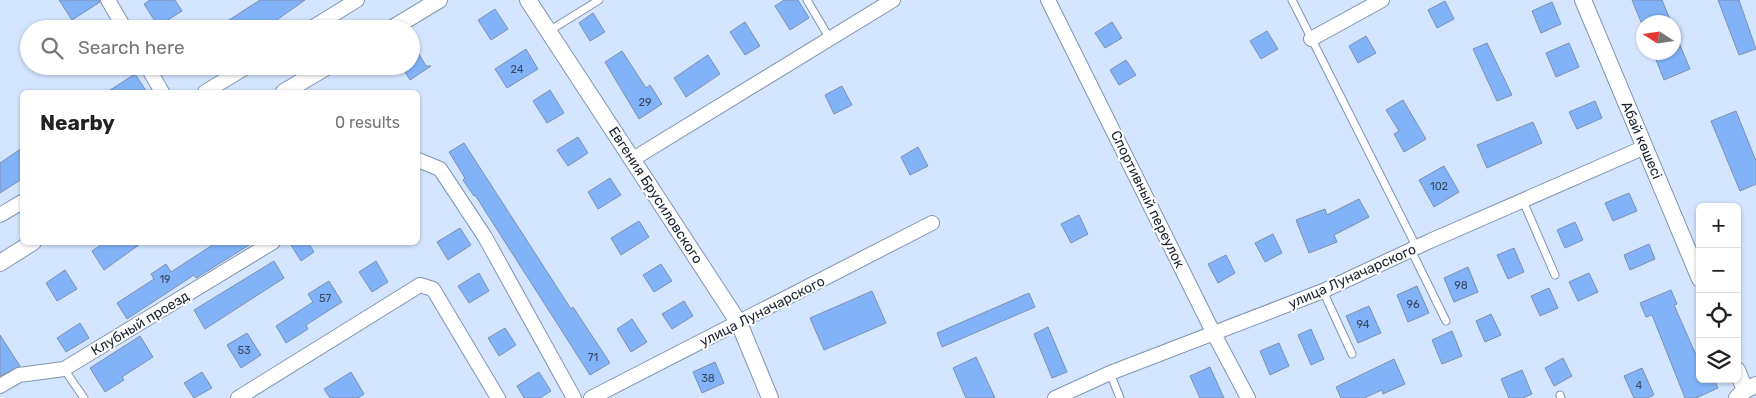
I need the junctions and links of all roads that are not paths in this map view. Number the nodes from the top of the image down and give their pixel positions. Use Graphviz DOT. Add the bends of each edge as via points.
graph roads {
  1 [pos="108,0"];
  2 [pos="357,0"];
  3 [pos="439,0"];
  4 [pos="528,0"];
  5 [pos="598,0"];
  6 [pos="807,0"];
  7 [pos="893,0"];
  8 [pos="1048,0"];
  9 [pos="1292,0"];
  10 [pos="1382,0"];
  11 [pos="1583,0"];
  12 [pos="120,20"];
  13 [pos="325,20"];
  14 [pos="406,20"];
  15 [pos="549,32"];
  16 [pos="830,38"];
  17 [pos="1311,39"];
  18 [pos="152,75"];
  19 [pos="233,75"];
  20 [pos="313,75"];
  21 [pos="161,90"];
  22 [pos="208,90"];
  23 [pos="287,90"];
  24 [pos="1645,147"];
  25 [pos="633,159"];
  26 [pos="420,161"];
  27 [pos="1523,201"];
  28 [pos="20,203"];
  29 [pos="0,215"];
  30 [pos="932,223"];
  31 [pos="29,245"];
  32 [pos="268,245"];
  33 [pos="1414,249"];
  34 [pos="0,262"];
  35 [pos="1696,270"];
  36 [pos="1555,275"];
  37 [pos="1323,291"];
  38 [pos="1446,321"];
  39 [pos="739,323"];
  40 [pos="1214,334"];
  41 [pos="1352,354"];
  42 [pos="64,369"];
  43 [pos="1110,373"];
  44 [pos="1741,379"];
  45 [pos="0,386"];
  46 [pos="1746,391"];
  47 [pos="84,398"];
  48 [pos="238,398"];
  49 [pos="498,398"];
  50 [pos="574,398"];
  51 [pos="591,398"];
  52 [pos="770,398"];
  53 [pos="1055,398"];
  54 [pos="1120,398"];
  55 [pos="1248,398"];
  56 [pos="1726,398"];
  1 -- 12 [label="street"];
  2 -- 13 [label="street"];
  3 -- 14 [label="street"];
  4 -- 15 [label="street, Евгения Брусиловского"];
  5 -- 15 [label="lane"];
  6 -- 16 [label="lane"];
  7 -- 16 [label="street"];
  8 -- 40 [label="street, Спортивный переулок"];
  9 -- 17 [label="lane"];
  10 -- 17 [label="street"];
  11 -- 24 [label="street, Абай көшесі"];
  15 -- 25 [label="street, Евгения Брусиловского"];
  16 -- 25 [label="street"];
  17 -- 33 [label="lane"];
  18 -- 21 [label="street"];
  19 -- 22 [label="street"];
  20 -- 23 [label="street"];
  24 -- 27 [label="street, улица Луначарского"];
  24 -- 35 [label="street, Абай көшесі"];
  25 -- 39 [label="street, Евгения Брусиловского"];
  26 -- 50 [label="street" via="440,169 465,206"];
  27 -- 33 [label="street, улица Луначарского"];
  27 -- 36 [label="lane"];
  28 -- 29 [label="street"];
  30 -- 39 [label="street, улица Луначарского"];
  31 -- 34 [label="street"];
  32 -- 42 [label="street, Клубный проезд"];
  33 -- 37 [label="street, улица Луначарского"];
  33 -- 38 [label="lane"];
  37 -- 40 [label="street, улица Луначарского"];
  37 -- 41 [label="lane"];
  39 -- 51 [label="street, улица Луначарского"];
  39 -- 52 [label="street, Евгения Брусиловского"];
  40 -- 43 [label="street, улица Луначарского"];
  40 -- 55 [label="street, Спортивный переулок"];
  42 -- 45 [label="street, Клубный проезд" via="19,375"];
  42 -- 47 [label="lane"];
  43 -- 53 [label="street, улица Луначарского"];
  43 -- 54 [label="lane"];
  44 -- 46 [label="street"];
  46 -- 56 [label="lane"];
  48 -- 49 [label="street" via="420,285 433,289"];
}
